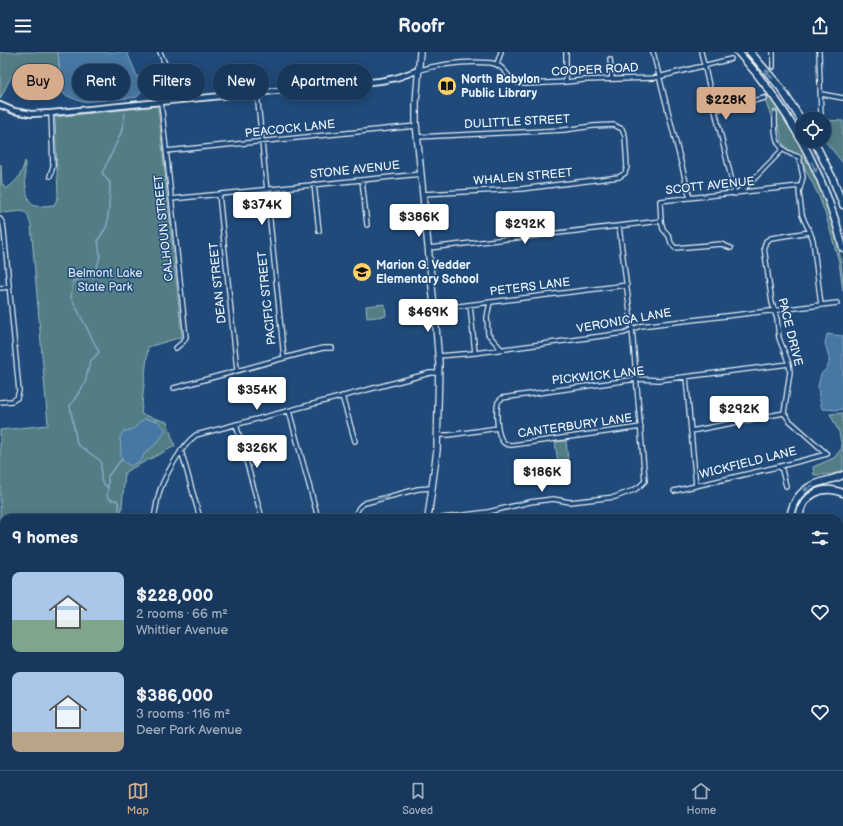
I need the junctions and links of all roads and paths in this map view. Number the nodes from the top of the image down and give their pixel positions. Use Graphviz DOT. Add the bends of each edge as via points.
graph roads {
  1 [pos="160,52"];
  2 [pos="420,52"];
  3 [pos="501,52"];
  4 [pos="566,52"];
  5 [pos="653,52"];
  6 [pos="701,52"];
  7 [pos="738,52"];
  8 [pos="750,52"];
  9 [pos="773,52"];
  10 [pos="819,52"];
  11 [pos="610,59"];
  12 [pos="731,59"];
  13 [pos="165,64"];
  14 [pos="496,64"];
  15 [pos="704,66"];
  16 [pos="774,68"];
  17 [pos="419,70"];
  18 [pos="659,77"];
  19 [pos="612,79"];
  20 [pos="566,82"];
  21 [pos="269,92"];
  22 [pos="821,94"];
  23 [pos="765,98"];
  24 [pos="843,98"];
  25 [pos="180,100"];
  26 [pos="258,100"];
  27 [pos="161,102"];
  28 [pos="0,105"];
  29 [pos="715,110"];
  30 [pos="796,112"];
  31 [pos="821,112"];
  32 [pos="51,113"];
  33 [pos="775,113"];
  34 [pos="416,126"];
  35 [pos="417,137"];
  36 [pos="262,142"];
  37 [pos="818,148"];
  38 [pos="782,150"];
  39 [pos="166,151"];
  40 [pos="421,174"];
  41 [pos="624,174"];
  42 [pos="50,176"];
  43 [pos="362,180"];
  44 [pos="314,184"];
  45 [pos="800,186"];
  46 [pos="266,189"];
  47 [pos="219,194"];
  48 [pos="423,194"];
  49 [pos="735,194"];
  50 [pos="690,198"];
  51 [pos="171,199"];
  52 [pos="843,206"];
  53 [pos="0,219"];
  54 [pos="661,221"];
  55 [pos="366,224"];
  56 [pos="620,226"];
  57 [pos="319,231"];
  58 [pos="810,232"];
  59 [pos="429,248"];
  60 [pos="731,248"];
  61 [pos="843,248"];
  62 [pos="627,285"];
  63 [pos="9,287"];
  64 [pos="0,288"];
  65 [pos="490,302"];
  66 [pos="837,304"];
  67 [pos="470,305"];
  68 [pos="820,305"];
  69 [pos="435,309"];
  70 [pos="774,310"];
  71 [pos="632,329"];
  72 [pos="176,348"];
  73 [pos="332,348"];
  74 [pos="501,349"];
  75 [pos="475,353"];
  76 [pos="438,356"];
  77 [pos="284,358"];
  78 [pos="789,364"];
  79 [pos="237,370"];
  80 [pos="438,373"];
  81 [pos="686,377"];
  82 [pos="637,379"];
  83 [pos="174,388"];
  84 [pos="342,396"];
  85 [pos="0,402"];
  86 [pos="289,411"];
  87 [pos="784,413"];
  88 [pos="236,424"];
  89 [pos="641,427"];
  90 [pos="498,428"];
  91 [pos="691,431"];
  92 [pos="437,435"];
  93 [pos="355,441"];
  94 [pos="181,450"];
  95 [pos="781,466"];
  96 [pos="843,475"];
  97 [pos="696,486"];
  98 [pos="786,486"];
  99 [pos="432,488"];
  100 [pos="674,491"];
  101 [pos="843,493"];
  102 [pos="155,514"];
  103 [pos="199,514"];
  104 [pos="261,514"];
  105 [pos="317,514"];
  106 [pos="356,514"];
  107 [pos="429,514"];
  108 [pos="473,514"];
  109 [pos="791,514"];
  110 [pos="799,514"];
  1 -- 13 [label="street"];
  2 -- 17 [label="main road"];
  3 -- 14 [label="street"];
  4 -- 20 [label="street"];
  5 -- 18 [label="street"];
  6 -- 15 [label="street"];
  7 -- 61 [label="main road, one-way" via="774,97 795,129 829,202"];
  30 -- 8 [label="main road, one-way" via="780,87"];
  9 -- 16 [label="street"];
  10 -- 22 [label="street"];
  11 -- 19 [label="street"];
  12 -- 15 [label="street, COOPER ROAD"];
  14 -- 17 [label="street" via="449,64"];
  14 -- 20 [label="street, COOPER ROAD" via="518,83"];
  15 -- 18 [label="street, COOPER ROAD"];
  15 -- 29 [label="street"];
  17 -- 21 [label="street" via="380,81"];
  17 -- 34 [label="main road"];
  18 -- 19 [label="street, COOPER ROAD"];
  18 -- 50 [label="street"];
  19 -- 20 [label="street, COOPER ROAD"];
  22 -- 24 [label="street"];
  22 -- 31 [label="street"];
  23 -- 29 [label="street"];
  25 -- 27 [label="street"];
  26 -- 36 [label="street, PACIFIC STREET"];
  27 -- 32 [label="street"];
  27 -- 39 [label="street, CALHOUN STREET"];
  28 -- 32 [label="street" via="31,114"];
  29 -- 49 [label="street"];
  32 -- 42 [label="street" via="53,166"];
  33 -- 38 [label="street" via="776,139"];
  34 -- 35 [label="main road"];
  34 -- 36 [label="street, PEACOCK LANE"];
  35 -- 40 [label="main road"];
  35 -- 41 [label="street, DULITTLE STREET" via="618,126 625,136 628,165"];
  36 -- 39 [label="street, PEACOCK LANE"];
  36 -- 46 [label="street, PACIFIC STREET"];
  37 -- 52 [label="main road"];
  38 -- 45 [label="street" via="799,157 803,176"];
  38 -- 49 [label="street" via="748,185"];
  39 -- 51 [label="street, CALHOUN STREET"];
  40 -- 43 [label="street, STONE AVENUE"];
  40 -- 48 [label="main road"];
  41 -- 48 [label="street, WHALEN STREET" via="615,178 521,189"];
  43 -- 44 [label="street, STONE AVENUE"];
  43 -- 55 [label="street"];
  44 -- 46 [label="street, STONE AVENUE"];
  44 -- 57 [label="street"];
  45 -- 49 [label="street, SCOTT AVENUE"];
  45 -- 58 [label="street" via="802,214"];
  46 -- 47 [label="street, STONE AVENUE"];
  46 -- 77 [label="street, PACIFIC STREET"];
  47 -- 51 [label="street, STONE AVENUE"];
  47 -- 79 [label="street, DEAN STREET"];
  48 -- 59 [label="main road"];
  49 -- 50 [label="street, SCOTT AVENUE"];
  50 -- 54 [label="street, SCOTT AVENUE" via="660,201"];
  51 -- 72 [label="street, CALHOUN STREET" via="186,337"];
  53 -- 63 [label="street" via="4,231"];
  54 -- 56 [label="street"];
  54 -- 60 [label="street" via="675,248 721,244"];
  56 -- 59 [label="street"];
  56 -- 62 [label="street"];
  58 -- 68 [label="street"];
  58 -- 70 [label="street, PACE DRIVE" via="766,241 764,247"];
  59 -- 69 [label="main road"];
  62 -- 65 [label="street, PETERS LANE"];
  62 -- 71 [label="street"];
  63 -- 64 [label="street"];
  63 -- 85 [label="street" via="18,398"];
  65 -- 67 [label="street, PETERS LANE"];
  65 -- 74 [label="street" via="487,317 488,334"];
  66 -- 68 [label="street, VERONICA LANE"];
  67 -- 69 [label="street, PETERS LANE"];
  67 -- 75 [label="street"];
  68 -- 70 [label="street, VERONICA LANE"];
  69 -- 76 [label="main road"];
  70 -- 71 [label="street, VERONICA LANE"];
  70 -- 78 [label="street, PACE DRIVE"];
  71 -- 74 [label="street, VERONICA LANE" via="624,333"];
  71 -- 82 [label="street"];
  73 -- 77 [label="street"];
  74 -- 75 [label="street, VERONICA LANE"];
  75 -- 76 [label="street, VERONICA LANE"];
  76 -- 80 [label="main road"];
  77 -- 79 [label="street"];
  78 -- 81 [label="street, PICKWICK LANE"];
  78 -- 87 [label="street, PACE DRIVE"];
  79 -- 83 [label="street"];
  80 -- 84 [label="street"];
  80 -- 92 [label="main road"];
  81 -- 82 [label="street, PICKWICK LANE"];
  81 -- 91 [label="street"];
  82 -- 89 [label="street"];
  82 -- 90 [label="street, PICKWICK LANE" via="502,398 497,408"];
  84 -- 86 [label="street"];
  84 -- 93 [label="street"];
  86 -- 88 [label="street"];
  86 -- 105 [label="street"];
  87 -- 91 [label="street"];
  87 -- 95 [label="street, WICKFIELD LANE" via="828,454"];
  88 -- 94 [label="street" via="196,435"];
  88 -- 104 [label="street"];
  89 -- 90 [label="street, CANTERBURY LANE" via="512,445 501,440"];
  89 -- 108 [label="street" via="645,481 634,490 615,497 570,502 553,499"];
  90 -- 92 [label="street"];
  91 -- 97 [label="street"];
  92 -- 99 [label="main road"];
  94 -- 102 [label="street" via="161,490"];
  94 -- 103 [label="street"];
  95 -- 97 [label="street, WICKFIELD LANE"];
  95 -- 98 [label="street"];
  96 -- 109 [label="main road, one-way" via="816,483 804,490 798,496"];
  97 -- 100 [label="street, WICKFIELD LANE"];
  106 -- 99 [label="street, one-way" via="358,508 365,503 418,489"];
  99 -- 107 [label="main road"];
  101 -- 110 [label="main road" via="826,489 814,494 802,505"];
}
